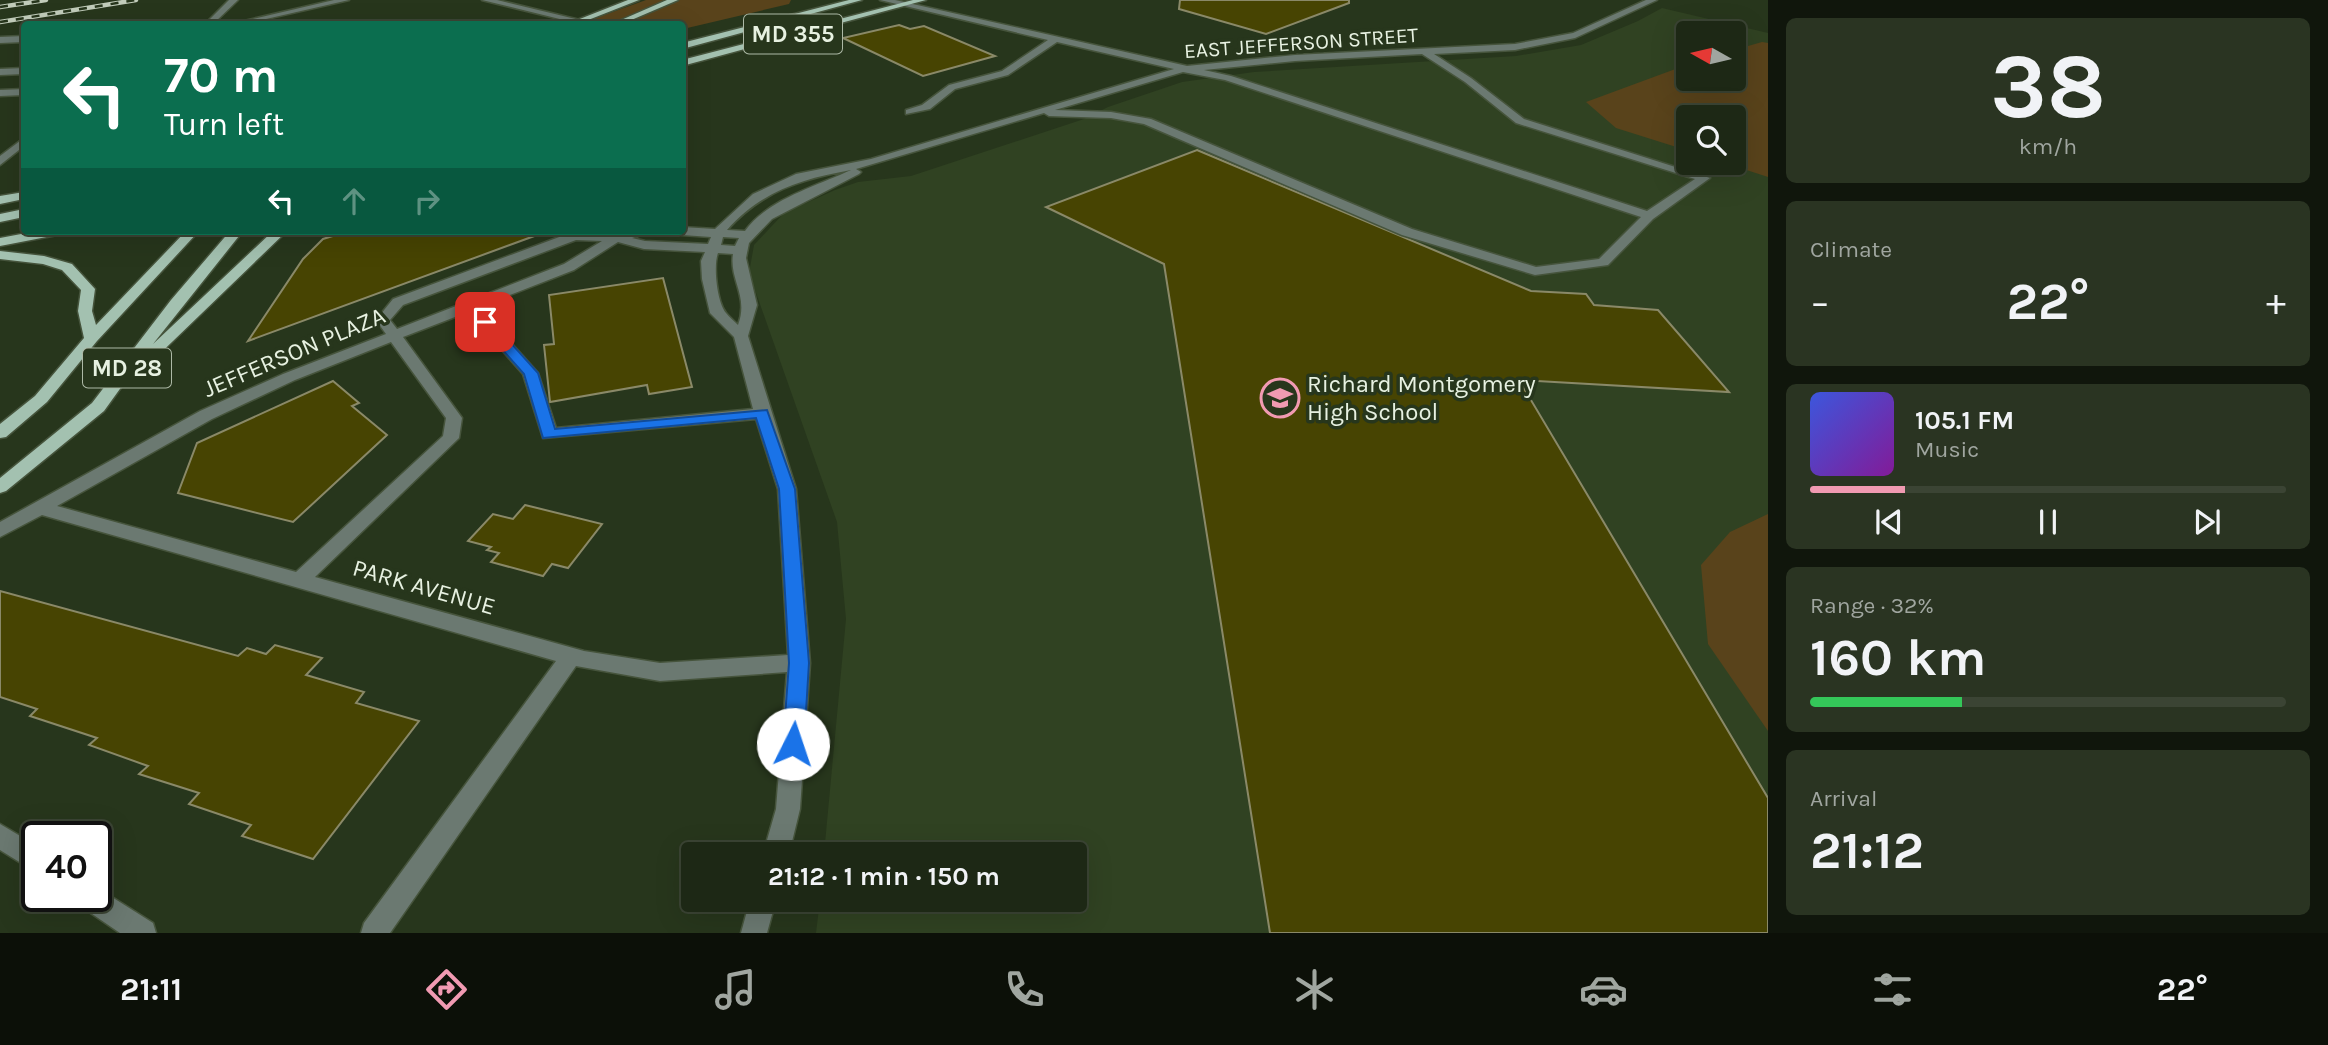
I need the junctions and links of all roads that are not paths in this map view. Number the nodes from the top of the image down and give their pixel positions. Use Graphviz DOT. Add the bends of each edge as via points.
graph roads {
  1 [pos="234,0"];
  2 [pos="345,0"];
  3 [pos="486,0"];
  4 [pos="635,0"];
  5 [pos="674,0"];
  6 [pos="858,0"];
  7 [pos="884,0"];
  8 [pos="922,0"];
  9 [pos="1653,0"];
  10 [pos="904,5"];
  11 [pos="212,21"];
  12 [pos="249,21"];
  13 [pos="568,21"];
  14 [pos="581,21"];
  15 [pos="623,21"];
  16 [pos="21,39"];
  17 [pos="1055,39"];
  18 [pos="1,41"];
  19 [pos="686,45"];
  20 [pos="1426,53"];
  21 [pos="686,62"];
  22 [pos="1184,69"];
  23 [pos="21,71"];
  24 [pos="0,72"];
  25 [pos="21,92"];
  26 [pos="0,93"];
  27 [pos="910,112"];
  28 [pos="1034,112"];
  29 [pos="21,144"];
  30 [pos="0,162"];
  31 [pos="873,162"];
  32 [pos="21,196"];
  33 [pos="0,200"];
  34 [pos="21,214"];
  35 [pos="1648,216"];
  36 [pos="0,218"];
  37 [pos="686,230"];
  38 [pos="719,233"];
  39 [pos="36,235"];
  40 [pos="189,235"];
  41 [pos="234,235"];
  42 [pos="276,235"];
  43 [pos="626,235"];
  44 [pos="748,235"];
  45 [pos="616,237"];
  46 [pos="0,242"];
  47 [pos="712,249"];
  48 [pos="740,250"];
  49 [pos="0,255"];
  50 [pos="470,306"];
  51 [pos="396,335"];
  52 [pos="741,336"];
  53 [pos="92,338"];
  54 [pos="98,407"];
  55 [pos="762,413"];
  56 [pos="0,433"];
  57 [pos="0,487"];
  58 [pos="40,508"];
  59 [pos="0,530"];
  60 [pos="300,580"];
  61 [pos="571,656"];
  62 [pos="799,663"];
  63 [pos="0,836"];
  64 [pos="779,842"];
  65 [pos="21,850"];
  66 [pos="112,912"];
  67 [pos="760,912"];
  68 [pos="144,933"];
  69 [pos="374,933"];
  70 [pos="754,933"];
  1 -- 11 [label="street"];
  2 -- 12 [label="street"];
  3 -- 13 [label="street"];
  4 -- 14 [label="main road"];
  5 -- 15 [label="main road"];
  6 -- 19 [label="main road, MD 355"];
  7 -- 10 [label="street"];
  8 -- 10 [label="main road, MD 355"];
  9 -- 20 [label="street, EAST JEFFERSON STREET" via="1574,35 1515,47"];
  10 -- 17 [label="street"];
  10 -- 21 [label="main road, MD 355"];
  16 -- 18 [label="street"];
  17 -- 22 [label="street"];
  17 -- 27 [label="street" via="1005,73 952,88 926,107"];
  20 -- 22 [label="street, EAST JEFFERSON STREET" via="1295,58"];
  20 -- 35 [label="street" via="1520,121 1704,178"];
  22 -- 28 [label="street, EAST JEFFERSON STREET"];
  22 -- 35 [label="street" via="1272,91"];
  23 -- 24 [label="street"];
  25 -- 26 [label="street"];
  28 -- 31 [label="street, EAST JEFFERSON STREET"];
  28 -- 35 [label="street" via="1111,114 1147,121 1407,232 1535,271 1603,262"];
  29 -- 30 [label="street"];
  31 -- 38 [label="street, EAST JEFFERSON STREET" via="800,177 757,197"];
  31 -- 44 [label="street, EAST JEFFERSON STREET" via="781,206"];
  32 -- 33 [label="main road"];
  34 -- 36 [label="main road"];
  37 -- 38 [label="street"];
  38 -- 44 [label="street"];
  38 -- 47 [label="street, EAST JEFFERSON STREET"];
  39 -- 46 [label="main road"];
  40 -- 53 [label="main road, MD 28"];
  41 -- 54 [label="main road, MD 28"];
  42 -- 54 [label="main road"];
  43 -- 45 [label="street, JEFFERSON PLAZA"];
  44 -- 48 [label="street, EAST JEFFERSON STREET"];
  45 -- 47 [label="street" via="644,245"];
  45 -- 50 [label="street, JEFFERSON PLAZA" via="569,267"];
  45 -- 51 [label="street" via="575,236 412,295 398,302 383,320"];
  47 -- 48 [label="street"];
  47 -- 52 [label="street" via="709,279 717,313"];
  48 -- 52 [label="street" via="750,307"];
  49 -- 53 [label="main road" via="66,267 88,289 85,311"];
  50 -- 51 [label="street, JEFFERSON PLAZA"];
  50 -- 55 [label="street" via="530,373 549,434"];
  51 -- 58 [label="street, JEFFERSON PLAZA" via="206,415"];
  51 -- 60 [label="street" via="454,418 451,438"];
  52 -- 55 [label="street"];
  53 -- 56 [label="main road, MD 28" via="41,398"];
  54 -- 57 [label="main road, MD 28"];
  55 -- 62 [label="street" via="787,489"];
  58 -- 59 [label="street, JEFFERSON PLAZA"];
  58 -- 60 [label="street, PARK AVENUE"];
  60 -- 61 [label="street, PARK AVENUE"];
  61 -- 62 [label="street, PARK AVENUE" via="660,672"];
  61 -- 69 [label="street"];
  62 -- 64 [label="street" via="788,809"];
  63 -- 65 [label="street"];
  66 -- 68 [label="street"];
  67 -- 70 [label="street"];
}
